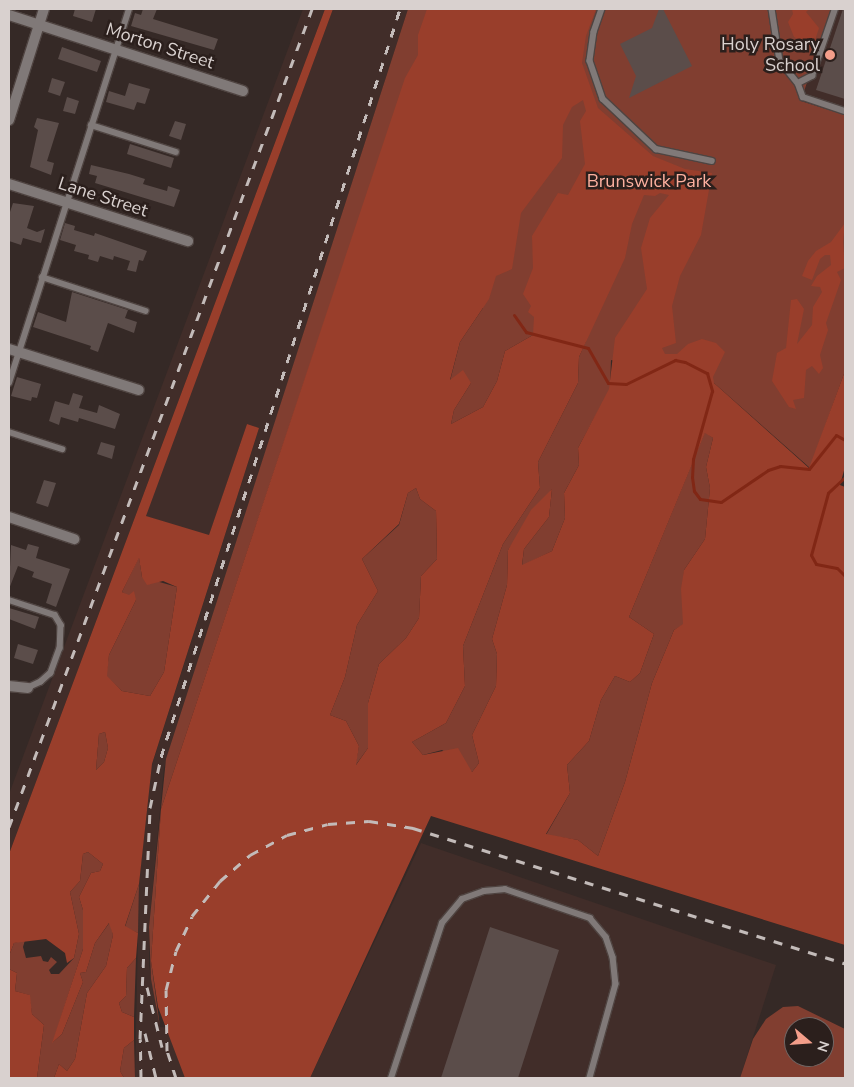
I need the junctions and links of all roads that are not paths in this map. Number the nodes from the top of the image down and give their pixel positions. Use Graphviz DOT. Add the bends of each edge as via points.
graph roads {
  1 [pos="44,9"];
  2 [pos="129,9"];
  3 [pos="602,9"];
  4 [pos="772,9"];
  5 [pos="835,9"];
  6 [pos="9,15"];
  7 [pos="39,25"];
  8 [pos="116,49"];
  9 [pos="798,83"];
  10 [pos="243,91"];
  11 [pos="845,111"];
  12 [pos="9,120"];
  13 [pos="91,125"];
  14 [pos="176,152"];
  15 [pos="712,161"];
  16 [pos="9,184"];
  17 [pos="67,202"];
  18 [pos="188,241"];
  19 [pos="42,278"];
  20 [pos="146,311"];
  21 [pos="14,351"];
  22 [pos="9,383"];
  23 [pos="139,390"];
  24 [pos="9,432"];
  25 [pos="62,449"];
  26 [pos="9,517"];
  27 [pos="74,539"];
  28 [pos="9,600"];
  29 [pos="9,686"];
  30 [pos="28,688"];
  31 [pos="390,1078"];
  32 [pos="590,1078"];
  1 -- 7 [label="street"];
  2 -- 8 [label="lane"];
  3 -- 15 [label="lane" via="594,32 590,62 603,99 656,149"];
  4 -- 9 [label="lane" via="780,60"];
  5 -- 9 [label="lane" via="812,76"];
  6 -- 7 [label="street, Morton Street"];
  7 -- 8 [label="street, Morton Street"];
  7 -- 12 [label="street"];
  8 -- 10 [label="street, Morton Street"];
  8 -- 13 [label="lane"];
  9 -- 11 [label="lane" via="803,97"];
  13 -- 14 [label="lane"];
  13 -- 17 [label="lane"];
  16 -- 17 [label="street, Lane Street"];
  17 -- 18 [label="street, Lane Street"];
  17 -- 19 [label="lane"];
  19 -- 20 [label="lane"];
  19 -- 21 [label="lane"];
  21 -- 22 [label="lane"];
  21 -- 23 [label="street"];
  24 -- 25 [label="lane"];
  26 -- 27 [label="street"];
  28 -- 30 [label="lane" via="55,615 62,625 60,648 51,673 42,682"];
  29 -- 30 [label="street"];
  31 -- 32 [label="lane" via="442,924 462,899 484,890 505,889 590,918 606,937 614,957 616,984"];
}
